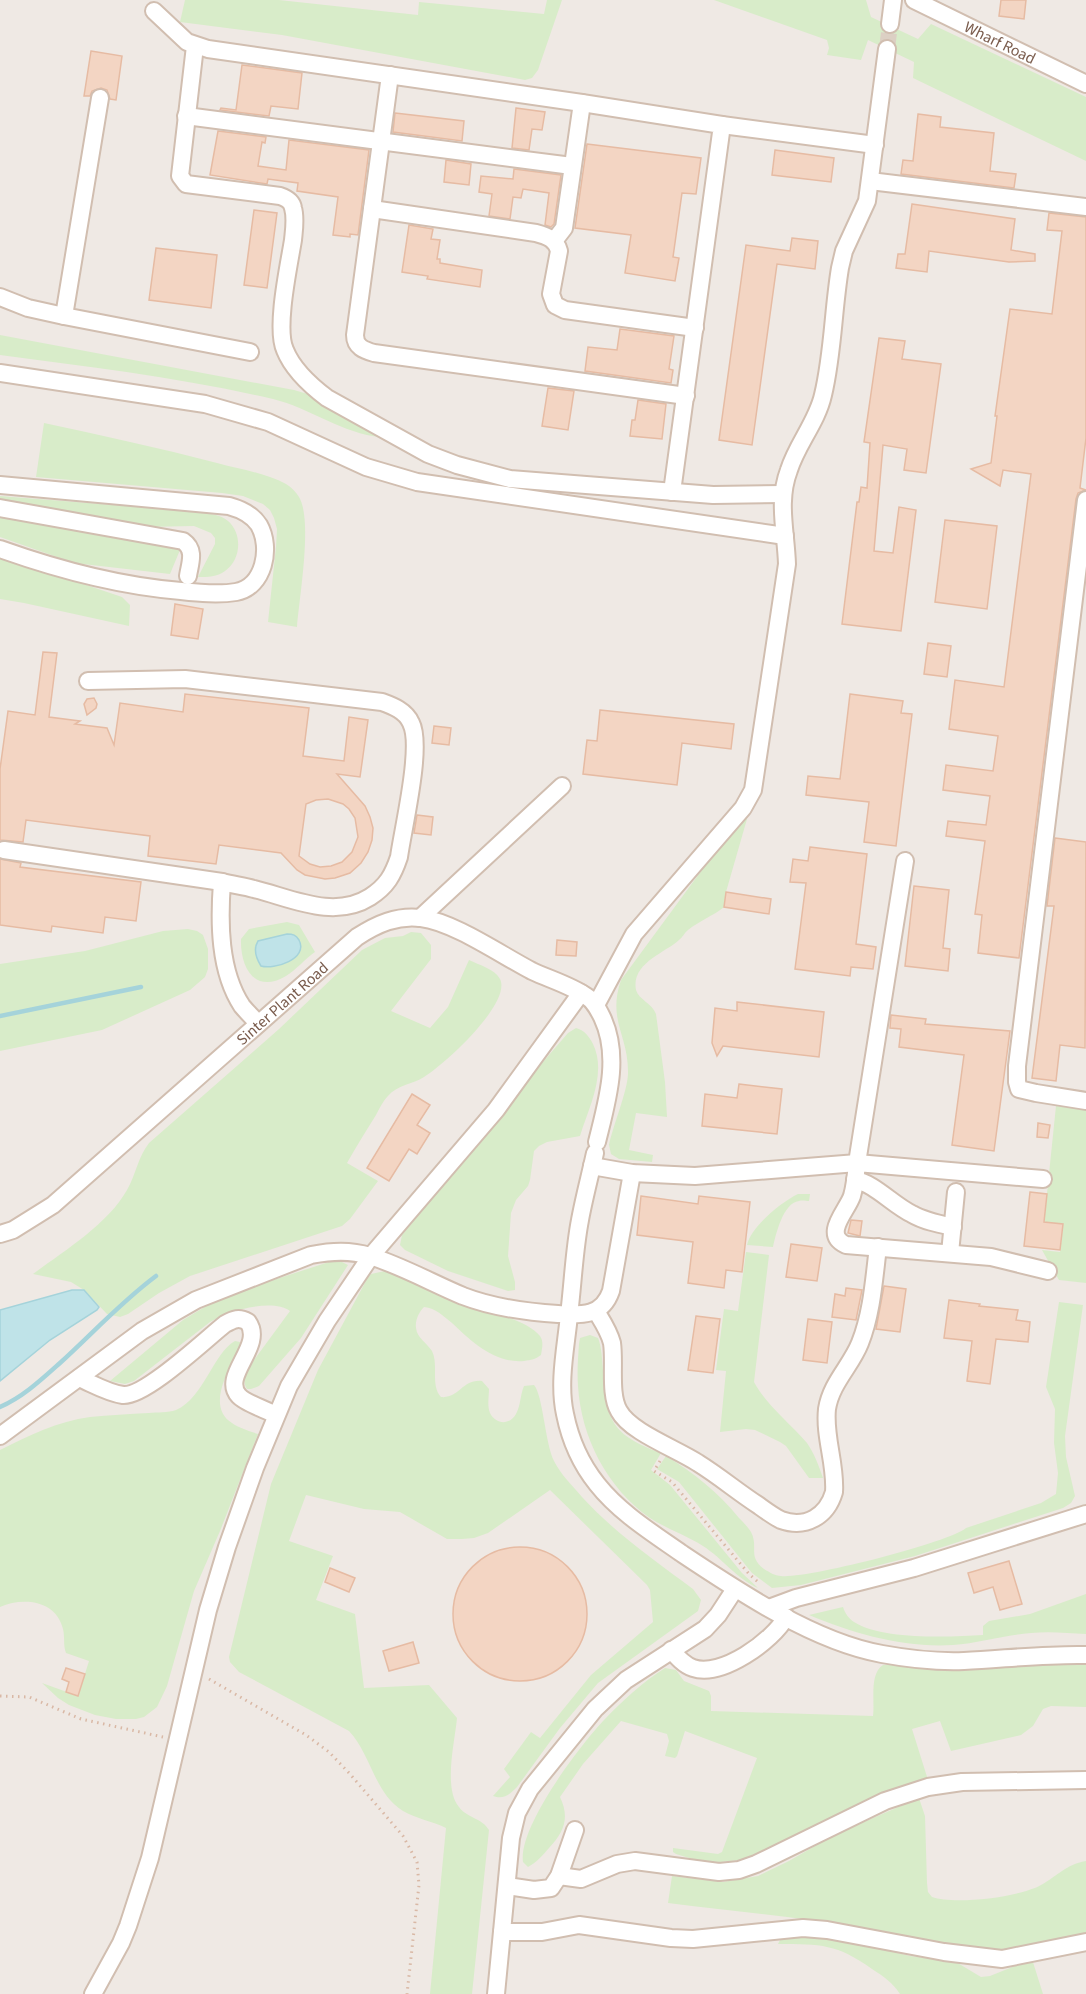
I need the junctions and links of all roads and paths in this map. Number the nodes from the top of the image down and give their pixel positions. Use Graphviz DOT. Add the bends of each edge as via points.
graph roads {
  1 [pos="893,0"];
  2 [pos="914,0"];
  3 [pos="154,10"];
  4 [pos="890,24"];
  5 [pos="195,46"];
  6 [pos="887,49"];
  7 [pos="390,75"];
  8 [pos="1086,84"];
  9 [pos="100,98"];
  10 [pos="582,103"];
  11 [pos="186,116"];
  12 [pos="722,125"];
  13 [pos="381,142"];
  14 [pos="875,145"];
  15 [pos="572,166"];
  16 [pos="870,181"];
  17 [pos="1086,207"];
  18 [pos="372,209"];
  19 [pos="554,241"];
  20 [pos="0,297"];
  21 [pos="64,316"];
  22 [pos="695,328"];
  23 [pos="250,352"];
  24 [pos="0,373"];
  25 [pos="686,396"];
  26 [pos="0,485"];
  27 [pos="672,492"];
  28 [pos="783,494"];
  29 [pos="1086,500"];
  30 [pos="0,508"];
  31 [pos="784,536"];
  32 [pos="0,549"];
  33 [pos="188,576"];
  34 [pos="88,681"];
  35 [pos="562,786"];
  36 [pos="4,850"];
  37 [pos="905,861"];
  38 [pos="222,882"];
  39 [pos="420,918"];
  40 [pos="582,993"];
  41 [pos="596,1005"];
  42 [pos="258,1023"];
  43 [pos="1086,1101"];
  44 [pos="595,1154"];
  45 [pos="856,1171"];
  46 [pos="632,1173"];
  47 [pos="1043,1179"];
  48 [pos="956,1192"];
  49 [pos="953,1227"];
  50 [pos="0,1234"];
  51 [pos="878,1247"];
  52 [pos="950,1253"];
  53 [pos="371,1256"];
  54 [pos="1048,1271"];
  55 [pos="596,1311"];
  56 [pos="569,1314"];
  57 [pos="79,1378"];
  58 [pos="276,1415"];
  59 [pos="0,1436"];
  60 [pos="669,1446"];
  61 [pos="1086,1514"];
  62 [pos="735,1589"];
  63 [pos="779,1609"];
  64 [pos="671,1650"];
  65 [pos="1086,1655"];
  66 [pos="193,1672"];
  67 [pos="0,1696"];
  68 [pos="178,1739"];
  69 [pos="1086,1780"];
  70 [pos="575,1830"];
  71 [pos="559,1876"];
  72 [pos="507,1886"];
  73 [pos="502,1932"];
  74 [pos="1086,1942"];
  75 [pos="93,1994"];
  76 [pos="408,1994"];
  77 [pos="496,1994"];
  1 -- 4 [label="lane"];
  2 -- 8 [label="lane, Wharf Road"];
  3 -- 5 [label="lane" via="179,36"];
  5 -- 7 [label="lane"];
  5 -- 11 [label="lane"];
  6 -- 14 [label="lane"];
  7 -- 10 [label="lane"];
  7 -- 13 [label="lane"];
  9 -- 21 [label="lane"];
  10 -- 12 [label="lane"];
  10 -- 15 [label="lane"];
  11 -- 13 [label="lane"];
  11 -- 27 [label="lane" via="179,171 182,181 280,196 291,202 294,226 283,341 296,369 327,398 406,443 457,465 510,479"];
  12 -- 14 [label="lane"];
  12 -- 22 [label="lane"];
  13 -- 15 [label="lane"];
  13 -- 18 [label="lane"];
  14 -- 16 [label="lane"];
  15 -- 19 [label="lane" via="564,228"];
  16 -- 17 [label="lane"];
  16 -- 28 [label="lane" via="865,209 840,268 823,396 788,471"];
  18 -- 19 [label="lane" via="536,233"];
  18 -- 25 [label="lane" via="355,335 355,341 364,350"];
  19 -- 22 [label="lane" via="559,250 551,294 555,305 565,310"];
  20 -- 21 [label="lane"];
  21 -- 23 [label="lane"];
  22 -- 25 [label="lane"];
  24 -- 31 [label="lane" via="205,404 268,422 366,467 417,482"];
  25 -- 27 [label="lane"];
  26 -- 32 [label="lane" via="229,506 258,523 264,545 260,577 254,584 237,592 213,594 103,580"];
  27 -- 28 [label="lane"];
  28 -- 31 [label="lane"];
  29 -- 43 [label="lane" via="1017,1066 1020,1089"];
  30 -- 33 [label="lane" via="183,541 192,556"];
  31 -- 41 [label="lane" via="787,564 753,789 743,808 634,934"];
  34 -- 38 [label="lane" via="206,681 382,702 396,708 412,723 415,756 399,856 381,890 358,903 331,908"];
  35 -- 39 [label="lane"];
  36 -- 38 [label="lane"];
  37 -- 45 [label="lane"];
  38 -- 42 [label="lane" via="221,927 228,972 234,991"];
  39 -- 40 [label="lane, Sinter Plant Road" via="439,922"];
  39 -- 42 [label="lane, Sinter Plant Road" via="384,922 357,937"];
  40 -- 41 [label="lane, Sinter Plant Road"];
  40 -- 53 [label="lane" via="496,1110"];
  41 -- 44 [label="lane" via="607,1029 612,1061"];
  42 -- 50 [label="lane, Sinter Plant Road" via="53,1205"];
  44 -- 46 [label="lane"];
  44 -- 56 [label="lane" via="580,1221"];
  45 -- 46 [label="lane" via="695,1176"];
  45 -- 47 [label="lane"];
  45 -- 49 [label="lane" via="866,1183 912,1215"];
  45 -- 51 [label="lane" via="849,1203 836,1226 836,1234 846,1245"];
  46 -- 55 [label="lane" via="611,1291 606,1304"];
  48 -- 49 [label="lane"];
  49 -- 52 [label="lane"];
  51 -- 52 [label="lane"];
  51 -- 60 [label="lane" via="867,1326 827,1408 835,1486 826,1510 805,1522 782,1520"];
  52 -- 54 [label="lane" via="991,1257"];
  53 -- 56 [label="lane" via="487,1304 522,1312"];
  53 -- 57 [label="lane" via="350,1251 311,1255 219,1290 142,1331"];
  53 -- 58 [label="lane" via="315,1340"];
  55 -- 56 [label="lane"];
  55 -- 60 [label="lane" via="611,1341 619,1412 635,1428"];
  56 -- 62 [label="lane" via="563,1365 564,1412 585,1466 630,1517"];
  57 -- 58 [label="lane" via="112,1392 135,1393 225,1324 240,1319 248,1322 252,1334 235,1377 236,1391 242,1399"];
  57 -- 59 [label="lane"];
  58 -- 66 [label="lane" via="227,1547"];
  60 -- 63 [label="path" via="654,1471 672,1482"];
  61 -- 63 [label="lane"];
  62 -- 63 [label="lane"];
  62 -- 64 [label="lane" via="711,1623"];
  63 -- 64 [label="lane" via="779,1628 729,1663 701,1670 689,1667"];
  63 -- 65 [label="lane" via="854,1647 912,1659 962,1661"];
  64 -- 72 [label="lane" via="608,1696 530,1789 517,1813"];
  66 -- 68 [label="lane"];
  66 -- 76 [label="path" via="278,1718 329,1752 403,1836 417,1862 419,1885"];
  67 -- 68 [label="path" via="29,1697 81,1719"];
  68 -- 75 [label="lane" via="150,1858 128,1926"];
  69 -- 71 [label="lane" via="962,1782 928,1787 885,1801 756,1864 732,1871 635,1861 581,1879"];
  70 -- 71 [label="lane"];
  71 -- 72 [label="lane" via="548,1890"];
  72 -- 73 [label="lane"];
  73 -- 74 [label="lane" via="542,1932 579,1925 693,1939 803,1928 1002,1959"];
  73 -- 77 [label="lane"];
}
